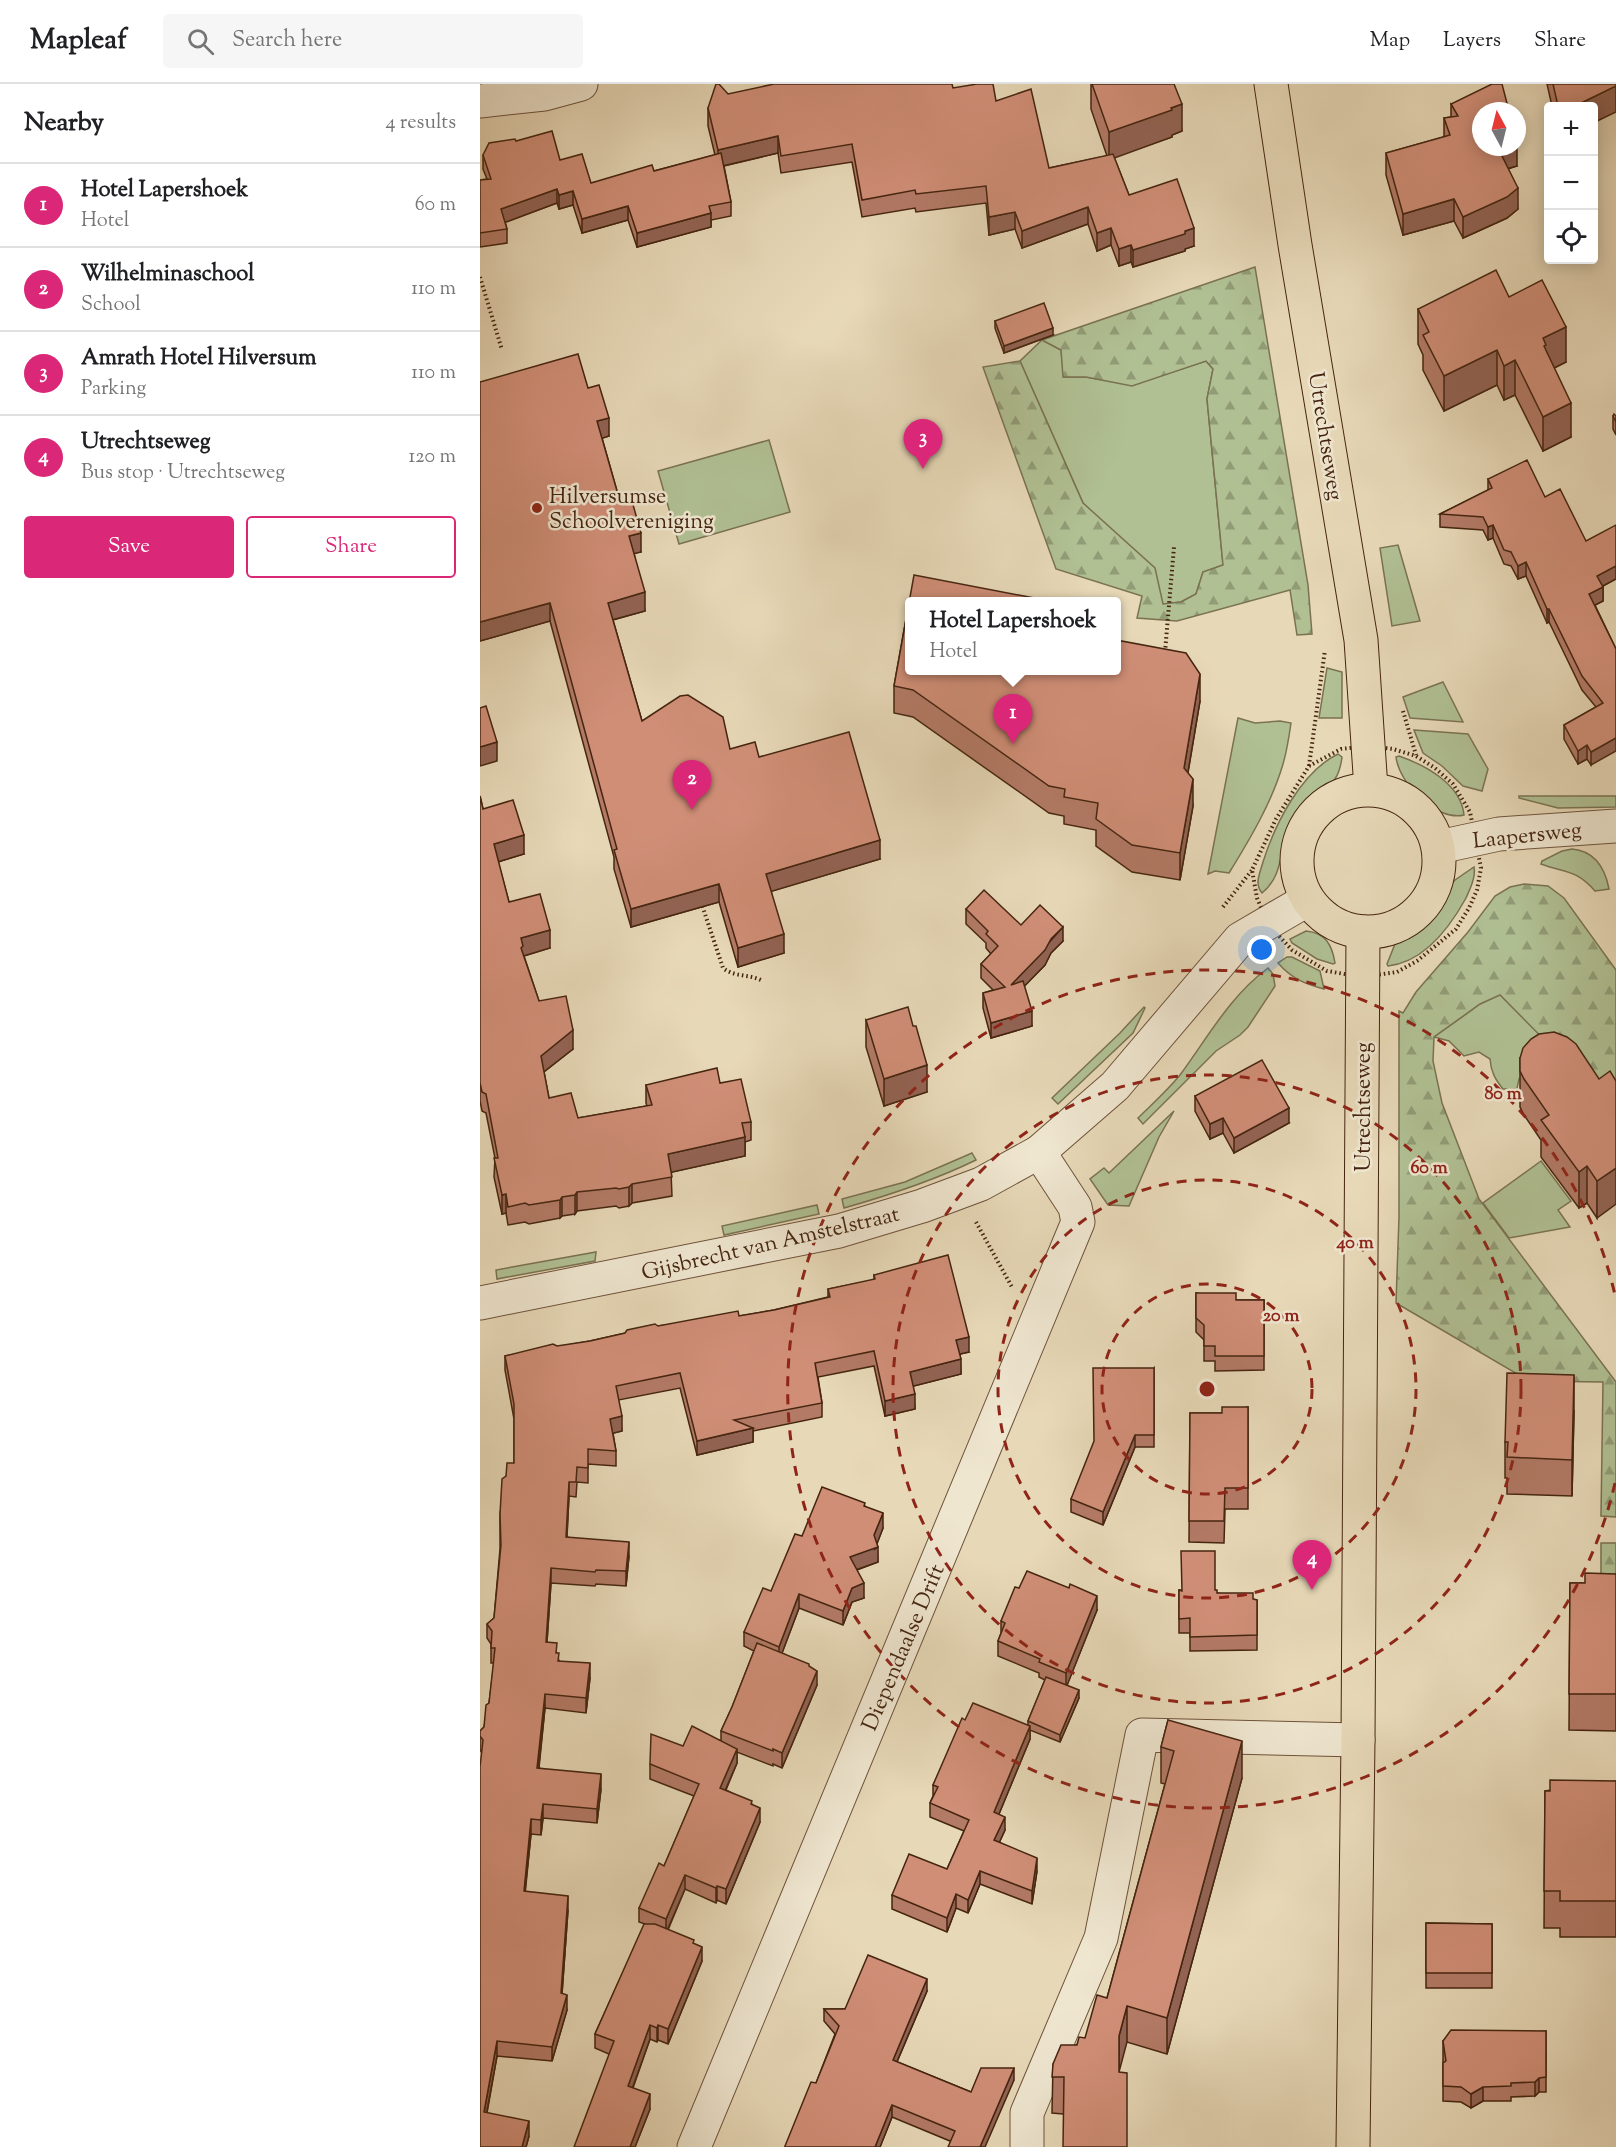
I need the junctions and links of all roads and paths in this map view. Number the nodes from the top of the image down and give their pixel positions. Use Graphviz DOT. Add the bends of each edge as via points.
graph roads {
  1 [pos="581,84"];
  2 [pos="1271,84"];
  3 [pos="480,101"];
  4 [pos="480,277"];
  5 [pos="502,350"];
  6 [pos="1174,547"];
  7 [pos="1165,652"];
  8 [pos="1354,748"];
  9 [pos="1384,748"];
  10 [pos="1371,789"];
  11 [pos="1473,826"];
  12 [pos="1616,826"];
  13 [pos="1439,847"];
  14 [pos="1478,849"];
  15 [pos="698,892"];
  16 [pos="1307,900"];
  17 [pos="1262,910"];
  18 [pos="1363,932"];
  19 [pos="1292,950"];
  20 [pos="1348,975"];
  21 [pos="1377,976"];
  22 [pos="761,980"];
  23 [pos="1039,1152"];
  24 [pos="975,1219"];
  25 [pos="480,1303"];
  26 [pos="1035,1329"];
  27 [pos="1358,1740"];
  28 [pos="694,2147"];
  29 [pos="1027,2147"];
  30 [pos="1353,2147"];
  1 -- 3 [label="street" via="544,94"];
  2 -- 10 [label="main road, Utrechtseweg" via="1361,640"];
  4 -- 5 [label="path"];
  6 -- 7 [label="path"];
  8 -- 17 [label="path" via="1341,749 1309,766 1276,819 1252,870"];
  9 -- 11 [label="path" via="1416,756 1435,768 1453,784 1470,812"];
  10 -- 13 [label="main road" via="1402,798 1415,807 1432,829"];
  10 -- 16 [label="main road" via="1339,796 1307,825 1297,860"];
  12 -- 13 [label="street, Laapersweg" via="1499,834"];
  13 -- 18 [label="main road" via="1436,885 1425,905 1409,920 1391,929"];
  14 -- 21 [label="path" via="1481,868 1477,890 1456,929 1417,961 1397,972"];
  15 -- 22 [label="path" via="723,968 730,974"];
  16 -- 18 [label="main road" via="1333,923"];
  16 -- 23 [label="street, Gijsbrecht van Amstelstraat" via="1240,939 1115,1086"];
  18 -- 27 [label="main road, Utrechtseweg"];
  19 -- 20 [label="path" via="1327,971"];
  23 -- 25 [label="street, Gijsbrecht van Amstelstraat" via="981,1184 838,1231"];
  23 -- 26 [label="street, Diependaalse Drift" via="1075,1208 1078,1222"];
  24 -- 26 [label="path"];
  26 -- 28 [label="street, Diependaalse Drift"];
  27 -- 29 [label="street" via="1142,1735 1101,1938 1027,2113"];
  27 -- 30 [label="main road, Utrechtseweg"];
}
